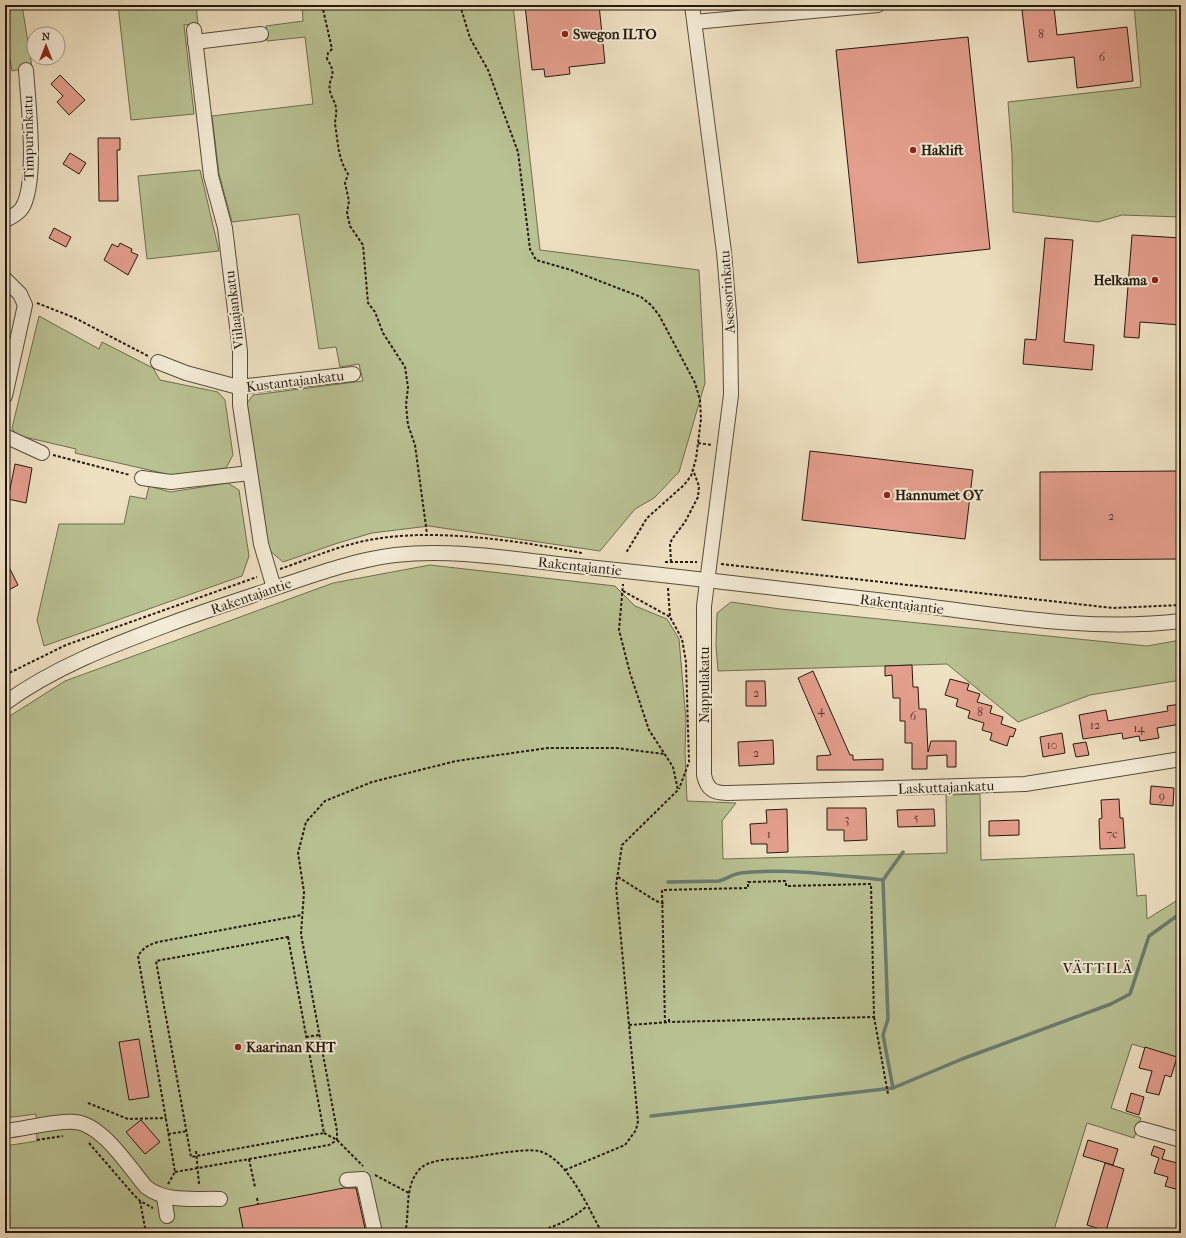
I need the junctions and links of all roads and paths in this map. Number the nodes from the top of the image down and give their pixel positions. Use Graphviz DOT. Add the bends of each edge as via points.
graph roads {
  1 [pos="322,5"];
  2 [pos="460,5"];
  3 [pos="692,5"];
  4 [pos="878,5"];
  5 [pos="695,22"];
  6 [pos="261,34"];
  7 [pos="26,70"];
  8 [pos="5,220"];
  9 [pos="5,279"];
  10 [pos="24,299"];
  11 [pos="158,362"];
  12 [pos="353,374"];
  13 [pos="238,388"];
  14 [pos="5,396"];
  15 [pos="5,436"];
  16 [pos="42,453"];
  17 [pos="693,469"];
  18 [pos="250,473"];
  19 [pos="142,478"];
  20 [pos="427,534"];
  21 [pos="626,552"];
  22 [pos="586,553"];
  23 [pos="671,561"];
  24 [pos="664,562"];
  25 [pos="710,562"];
  26 [pos="269,573"];
  27 [pos="624,580"];
  28 [pos="707,580"];
  29 [pos="668,584"];
  30 [pos="274,588"];
  31 [pos="623,591"];
  32 [pos="1181,605"];
  33 [pos="670,618"];
  34 [pos="1181,622"];
  35 [pos="5,675"];
  36 [pos="5,703"];
  37 [pos="664,754"];
  38 [pos="1181,759"];
  39 [pos="678,790"];
  40 [pos="710,790"];
  41 [pos="618,877"];
  42 [pos="664,904"];
  43 [pos="302,915"];
  44 [pos="874,1017"];
  45 [pos="665,1023"];
  46 [pos="629,1025"];
  47 [pos="320,1035"];
  48 [pos="306,1037"];
  49 [pos="888,1094"];
  50 [pos="88,1103"];
  51 [pos="166,1118"];
  52 [pos="1142,1129"];
  53 [pos="5,1131"];
  54 [pos="186,1131"];
  55 [pos="324,1133"];
  56 [pos="168,1134"];
  57 [pos="68,1135"];
  58 [pos="36,1140"];
  59 [pos="85,1140"];
  60 [pos="337,1140"];
  61 [pos="1181,1140"];
  62 [pos="196,1151"];
  63 [pos="196,1156"];
  64 [pos="249,1159"];
  65 [pos="197,1168"];
  66 [pos="565,1170"];
  67 [pos="347,1180"];
  68 [pos="199,1184"];
  69 [pos="255,1187"];
  70 [pos="257,1198"];
  71 [pos="220,1199"];
  72 [pos="140,1201"];
  73 [pos="258,1204"];
  74 [pos="587,1206"];
  75 [pos="166,1208"];
  76 [pos="146,1233"];
  77 [pos="375,1233"];
  78 [pos="405,1233"];
  79 [pos="534,1233"];
  80 [pos="602,1233"];
  1 -- 20 [label="path" via="332,50 328,53 327,59 333,75 329,90 336,108 338,148 342,164 348,174 345,183 349,201 347,213 350,226 363,245 368,303 375,312 383,333 405,367 408,387 407,418 415,445"];
  2 -- 17 [label="path" via="470,38 488,70 518,152 530,249 536,260 632,292 651,305 666,327 695,383 701,419"];
  3 -- 5 [label="street, Asessorinkatu"];
  4 -- 5 [label="street"];
  5 -- 25 [label="street, Asessorinkatu" via="724,252 730,326 731,395"];
  6 -- 13 [label="street, Viilaajankatu" via="194,36 211,176 225,228 240,351"];
  7 -- 8 [label="street, Timpurinkatu" via="30,156 28,191 22,208"];
  9 -- 10 [label="street"];
  10 -- 11 [label="path" via="75,318"];
  10 -- 14 [label="street" via="25,311"];
  11 -- 13 [label="street"];
  12 -- 13 [label="street, Kustantajankatu"];
  13 -- 18 [label="street, Viilaajankatu"];
  15 -- 16 [label="street"];
  16 -- 19 [label="path"];
  17 -- 21 [label="path" via="684,485 647,518"];
  17 -- 23 [label="path" via="699,486 698,497 685,522 672,538"];
  18 -- 19 [label="street" via="171,482"];
  18 -- 26 [label="street, Viilaajankatu" via="261,544"];
  20 -- 22 [label="path" via="469,537"];
  20 -- 26 [label="path" via="353,543"];
  23 -- 24 [label="path"];
  23 -- 25 [label="path"];
  25 -- 28 [label="street, Asessorinkatu"];
  25 -- 32 [label="path" via="1113,608"];
  26 -- 30 [label="street, Viilaajankatu"];
  26 -- 35 [label="path" via="66,645"];
  27 -- 31 [label="path"];
  28 -- 30 [label="street, Rakentajantie" via="436,553 394,555 370,560 321,572"];
  28 -- 34 [label="street, Rakentajantie" via="1034,620 1137,625"];
  28 -- 40 [label="street, Nappulakatu" via="704,606 704,775"];
  29 -- 33 [label="path"];
  30 -- 36 [label="street, Rakentajantie" via="194,615 64,666"];
  31 -- 33 [label="path"];
  31 -- 37 [label="path" via="619,630 649,730"];
  33 -- 39 [label="path" via="682,639 686,662 689,762"];
  37 -- 39 [label="path" via="673,767"];
  37 -- 43 [label="path" via="617,748 540,749 456,761 372,782 325,801 306,822 298,852 304,892"];
  38 -- 40 [label="street, Laskuttajankatu" via="1025,784 727,794"];
  39 -- 41 [label="path" via="622,844"];
  41 -- 42 [label="path"];
  41 -- 46 [label="path" via="616,886"];
  42 -- 44 [label="path" via="662,890 748,888 748,882 786,881 786,886 871,884"];
  42 -- 45 [label="path"];
  43 -- 47 [label="path" via="301,934"];
  43 -- 51 [label="path" via="148,945 138,956"];
  44 -- 45 [label="path"];
  44 -- 49 [label="path"];
  45 -- 46 [label="path"];
  46 -- 66 [label="path" via="638,1121 636,1130 625,1144"];
  47 -- 48 [label="path"];
  47 -- 60 [label="path"];
  48 -- 54 [label="path" via="288,937 156,961"];
  48 -- 55 [label="path"];
  50 -- 51 [label="path" via="128,1119"];
  51 -- 56 [label="path"];
  52 -- 61 [label="street"];
  53 -- 75 [label="street" via="66,1122 86,1125 105,1138"];
  54 -- 56 [label="path"];
  54 -- 63 [label="path" via="191,1157"];
  55 -- 60 [label="path"];
  55 -- 63 [label="path"];
  56 -- 65 [label="path" via="175,1172"];
  57 -- 58 [label="path"];
  59 -- 72 [label="path"];
  60 -- 64 [label="path" via="330,1145"];
  62 -- 63 [label="path"];
  63 -- 65 [label="path"];
  64 -- 65 [label="path"];
  64 -- 69 [label="path"];
  65 -- 68 [label="path"];
  66 -- 74 [label="path"];
  66 -- 78 [label="path" via="546,1154 531,1150 442,1160 423,1166 415,1177 409,1193"];
  67 -- 77 [label="street" via="363,1179"];
  70 -- 73 [label="path"];
  71 -- 75 [label="street"];
  72 -- 75 [label="path" via="152,1208"];
  72 -- 76 [label="path"];
  74 -- 79 [label="path" via="557,1226"];
  74 -- 80 [label="path"];
}
